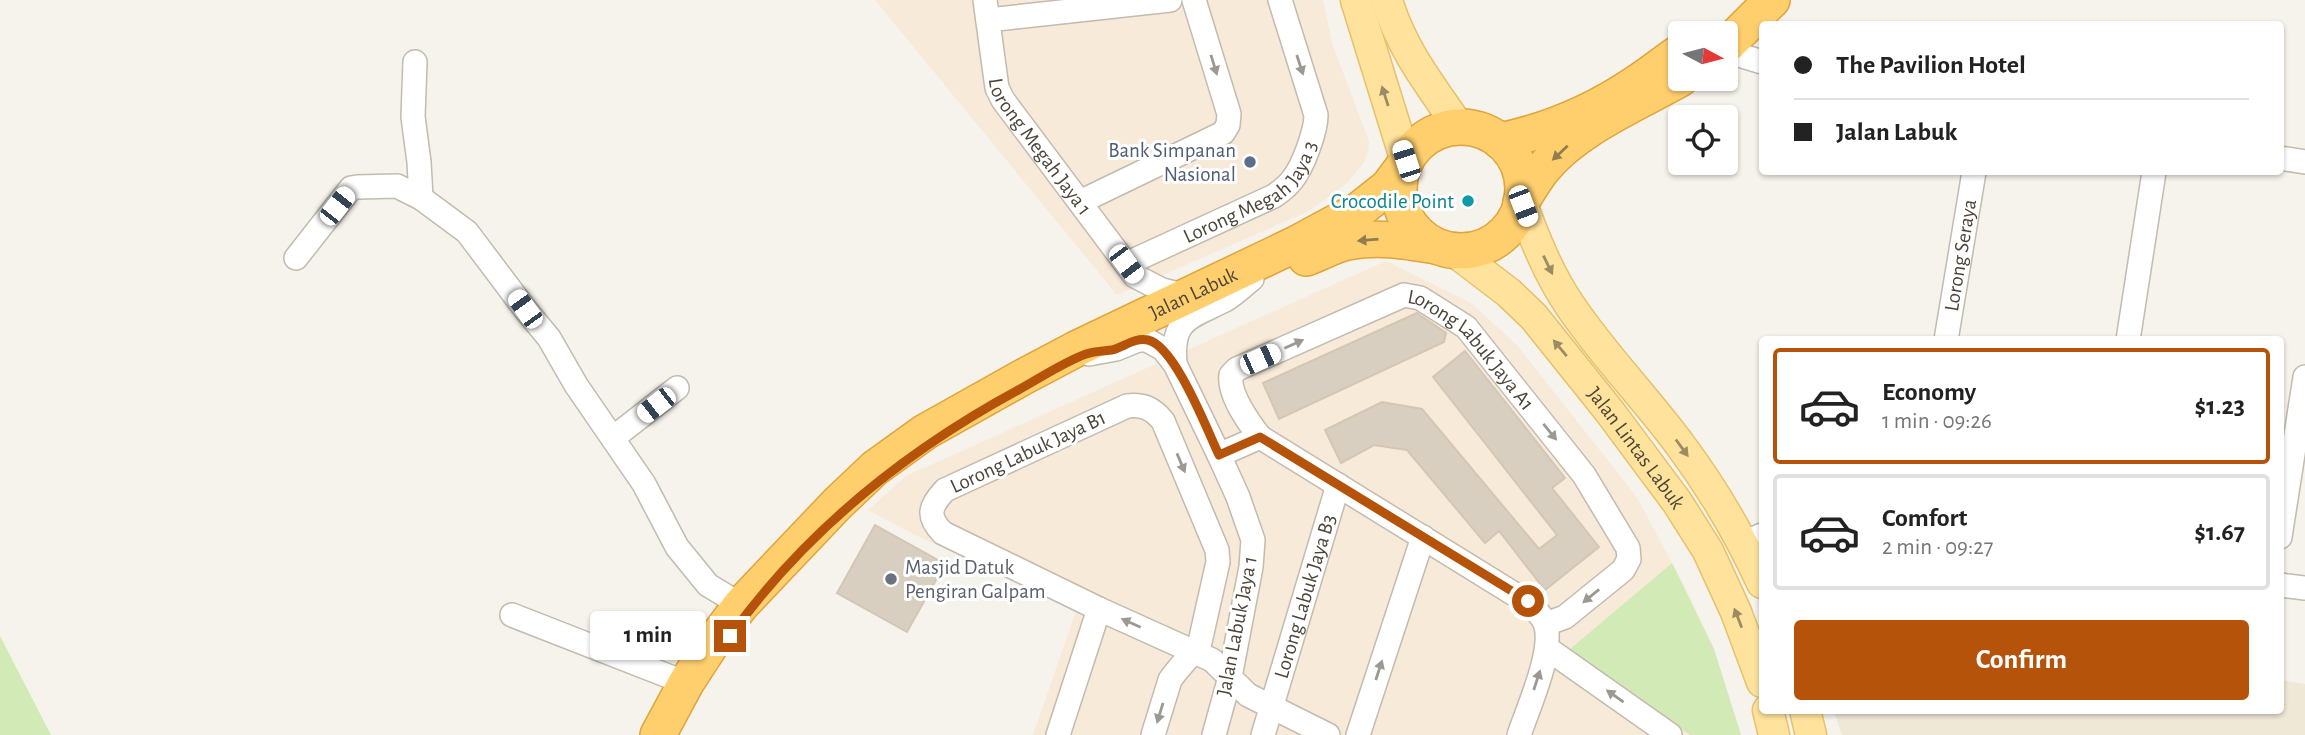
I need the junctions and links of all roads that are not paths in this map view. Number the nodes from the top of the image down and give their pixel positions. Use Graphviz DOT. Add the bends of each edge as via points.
graph roads {
  1 [pos="1170,0"];
  2 [pos="1194,0"];
  3 [pos="1280,0"];
  4 [pos="1356,0"];
  5 [pos="1387,0"];
  6 [pos="986,10"];
  7 [pos="1743,26"];
  8 [pos="1759,56"];
  9 [pos="1668,61"];
  10 [pos="415,62"];
  11 [pos="1668,69"];
  12 [pos="1738,69"];
  13 [pos="1759,73"];
  14 [pos="1636,84"];
  15 [pos="1668,86"];
  16 [pos="1459,127"];
  17 [pos="1500,141"];
  18 [pos="2284,158"];
  19 [pos="2304,158"];
  20 [pos="1404,164"];
  21 [pos="1974,175"];
  22 [pos="2154,175"];
  23 [pos="421,198"];
  24 [pos="1080,202"];
  25 [pos="1521,202"];
  26 [pos="1445,249"];
  27 [pos="296,258"];
  28 [pos="1130,270"];
  29 [pos="1252,279"];
  30 [pos="1187,296"];
  31 [pos="1130,323"];
  32 [pos="1947,336"];
  33 [pos="2129,336"];
  34 [pos="1086,354"];
  35 [pos="1175,364"];
  36 [pos="2305,377"];
  37 [pos="677,388"];
  38 [pos="1260,437"];
  39 [pos="613,438"];
  40 [pos="1219,455"];
  41 [pos="1338,485"];
  42 [pos="2284,511"];
  43 [pos="1423,537"];
  44 [pos="1753,539"];
  45 [pos="1759,568"];
  46 [pos="2284,585"];
  47 [pos="2305,588"];
  48 [pos="741,605"];
  49 [pos="1099,609"];
  50 [pos="512,615"];
  51 [pos="1546,624"];
  52 [pos="1548,649"];
  53 [pos="1193,652"];
  54 [pos="1759,674"];
  55 [pos="1230,677"];
  56 [pos="687,683"];
  57 [pos="1272,706"];
  58 [pos="1770,714"];
  59 [pos="1806,714"];
  60 [pos="658,735"];
  61 [pos="671,735"];
  62 [pos="1058,735"];
  63 [pos="1153,735"];
  64 [pos="1214,735"];
  65 [pos="1264,735"];
  66 [pos="1328,735"];
  67 [pos="1357,735"];
  68 [pos="1519,735"];
  69 [pos="1670,735"];
  70 [pos="1774,735"];
  71 [pos="1811,735"];
  1 -- 6 [label="street"];
  2 -- 24 [label="street, one-way" via="1229,114 1228,125 1223,133"];
  3 -- 28 [label="street, Lorong Megah Jaya 3, one-way" via="1316,115 1315,130 1295,178 1275,195"];
  20 -- 4 [label="main road, one-way"];
  5 -- 16 [label="main road" via="1403,41"];
  6 -- 24 [label="street, Lorong Megah Jaya 1" via="1000,94"];
  7 -- 8 [label="street"];
  9 -- 14 [label="highway"];
  10 -- 23 [label="street" via="413,117"];
  11 -- 14 [label="highway"];
  12 -- 13 [label="street"];
  14 -- 17 [label="highway" via="1591,109"];
  15 -- 25 [label="highway, one-way" via="1560,151"];
  16 -- 17 [label="highway" via="1488,133"];
  16 -- 20 [label="highway" via="1422,140"];
  17 -- 25 [label="highway" via="1519,169"];
  18 -- 19 [label="street"];
  20 -- 26 [label="highway" via="1399,186 1408,222 1420,236"];
  20 -- 30 [label="highway, Jalan Labuk" via="1388,187 1359,210"];
  21 -- 32 [label="street, Lorong Seraya"];
  22 -- 33 [label="street"];
  23 -- 27 [label="street" via="397,186 351,188"];
  23 -- 39 [label="street" via="467,232 550,338"];
  24 -- 28 [label="street, Lorong Megah Jaya 1"];
  25 -- 26 [label="highway" via="1504,234 1489,245 1472,251"];
  25 -- 44 [label="main road, Jalan Lintas Labuk, one-way" via="1567,301"];
  26 -- 29 [label="highway, Jalan Labuk, one-way" via="1402,240 1346,242"];
  54 -- 26 [label="main road, Jalan Lintas Labuk, one-way" via="1708,551 1678,502 1534,317 1509,293"];
  28 -- 30 [label="street, Lorong Megah Jaya 1" via="1162,290"];
  28 -- 31 [label="street" via="1137,298"];
  29 -- 34 [label="highway, Jalan Labuk"];
  29 -- 35 [label="street" via="1186,320 1175,337"];
  30 -- 31 [label="highway, Jalan Labuk"];
  31 -- 48 [label="highway, Jalan Labuk" via="925,432 875,468"];
  34 -- 35 [label="street" via="1147,340 1163,349"];
  34 -- 61 [label="highway, Jalan Labuk" via="954,426 838,516 743,619"];
  35 -- 40 [label="street, Jalan Labuk Jaya 1"];
  36 -- 42 [label="street"];
  37 -- 39 [label="street"];
  38 -- 40 [label="street"];
  38 -- 41 [label="street"];
  38 -- 51 [label="street, Lorong Labuk Jaya A1, one-way" via="1230,384 1233,372 1404,295 1420,298 1466,327 1584,475 1628,548 1623,570 1565,617"];
  39 -- 48 [label="street" via="677,547 708,585"];
  40 -- 55 [label="street, Jalan Labuk Jaya 1" via="1253,540"];
  41 -- 43 [label="street"];
  41 -- 57 [label="street, Lorong Labuk Jaya B3"];
  43 -- 51 [label="street" via="1528,601"];
  67 -- 43 [label="street, one-way"];
  44 -- 45 [label="main road, Jalan Lintas Labuk"];
  46 -- 47 [label="street"];
  48 -- 56 [label="highway, Jalan Labuk"];
  53 -- 49 [label="street, Lorong Labuk Jaya B1, one-way"];
  49 -- 53 [label="street, Lorong Labuk Jaya B1, one-way" via="943,533 931,512 945,490 1127,406 1146,407 1163,421 1217,550 1200,642"];
  49 -- 62 [label="street"];
  50 -- 56 [label="street"];
  51 -- 52 [label="street"];
  68 -- 52 [label="street, one-way"];
  69 -- 52 [label="street, one-way"];
  53 -- 55 [label="street, Lorong Labuk Jaya B1" via="1212,660"];
  53 -- 63 [label="street, one-way" via="1170,680"];
  55 -- 57 [label="street, Lorong Labuk Jaya B1" via="1248,695"];
  55 -- 64 [label="street, Jalan Labuk Jaya 1"];
  56 -- 60 [label="highway, Jalan Labuk"];
  57 -- 65 [label="street, Lorong Labuk Jaya B3"];
  57 -- 66 [label="street, Lorong Labuk Jaya B1"];
  58 -- 70 [label="main road"];
  59 -- 71 [label="main road"];
}
